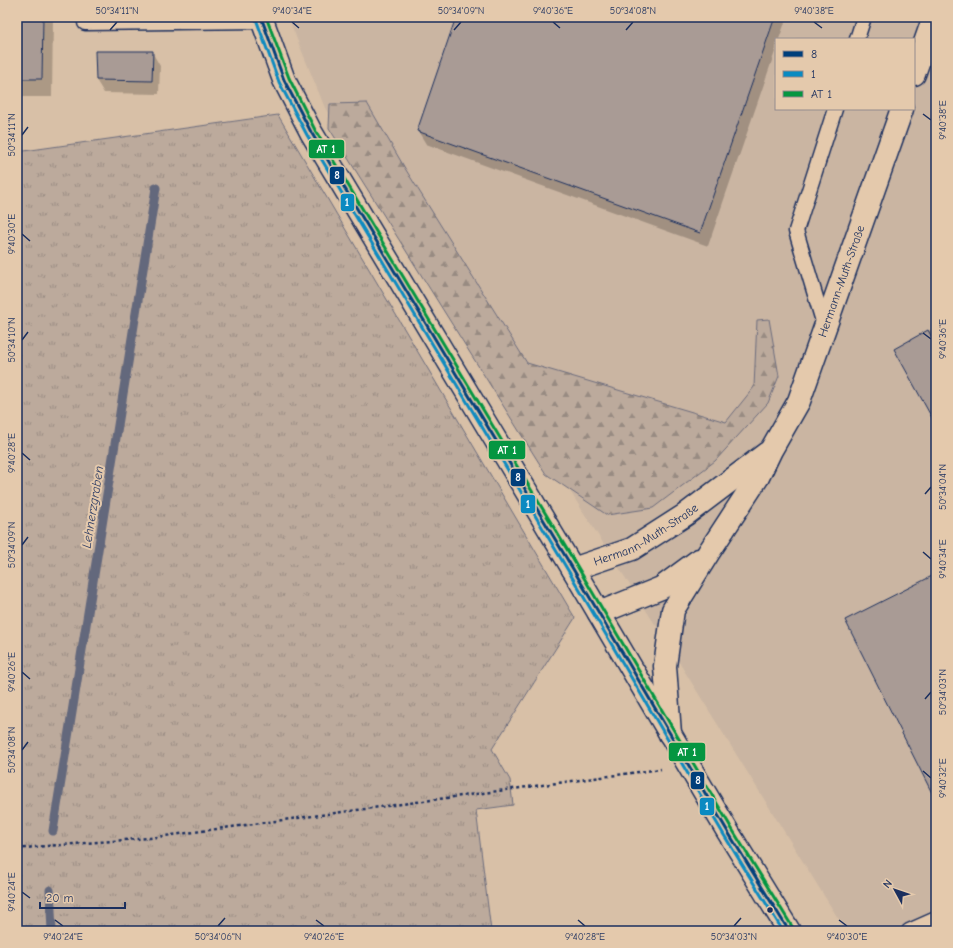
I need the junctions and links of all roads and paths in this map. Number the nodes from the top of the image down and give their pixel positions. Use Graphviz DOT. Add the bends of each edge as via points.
graph roads {
  1 [pos="864,17"];
  2 [pos="934,17"];
  3 [pos="262,19"];
  4 [pos="85,23"];
  5 [pos="857,38"];
  6 [pos="915,71"];
  7 [pos="835,110"];
  8 [pos="902,110"];
  9 [pos="825,329"];
  10 [pos="771,450"];
  11 [pos="709,552"];
  12 [pos="573,569"];
  13 [pos="599,613"];
  14 [pos="670,734"];
  15 [pos="689,766"];
  16 [pos="17,849"];
  17 [pos="936,918"];
  18 [pos="789,931"];
  19 [pos="909,931"];
  1 -- 5 [label="lane"];
  2 -- 6 [label="street"];
  3 -- 4 [label="lane"];
  3 -- 12 [label="street" via="284,80 311,132"];
  7 -- 9 [label="lane" via="796,231"];
  8 -- 9 [label="street, Hermann-Muth-Straße"];
  9 -- 10 [label="street, Hermann-Muth-Straße" via="799,401"];
  10 -- 11 [label="street, Hermann-Muth-Straße" via="758,477"];
  10 -- 12 [label="street, Hermann-Muth-Straße" via="685,515 632,549"];
  11 -- 13 [label="street, Hermann-Muth-Straße" via="661,588"];
  11 -- 14 [label="street, Hermann-Muth-Straße" via="674,610 665,666"];
  12 -- 13 [label="street"];
  13 -- 14 [label="street"];
  14 -- 15 [label="street"];
  15 -- 16 [label="path" via="150,838"];
  15 -- 18 [label="street"];
  17 -- 19 [label="lane"];
}
